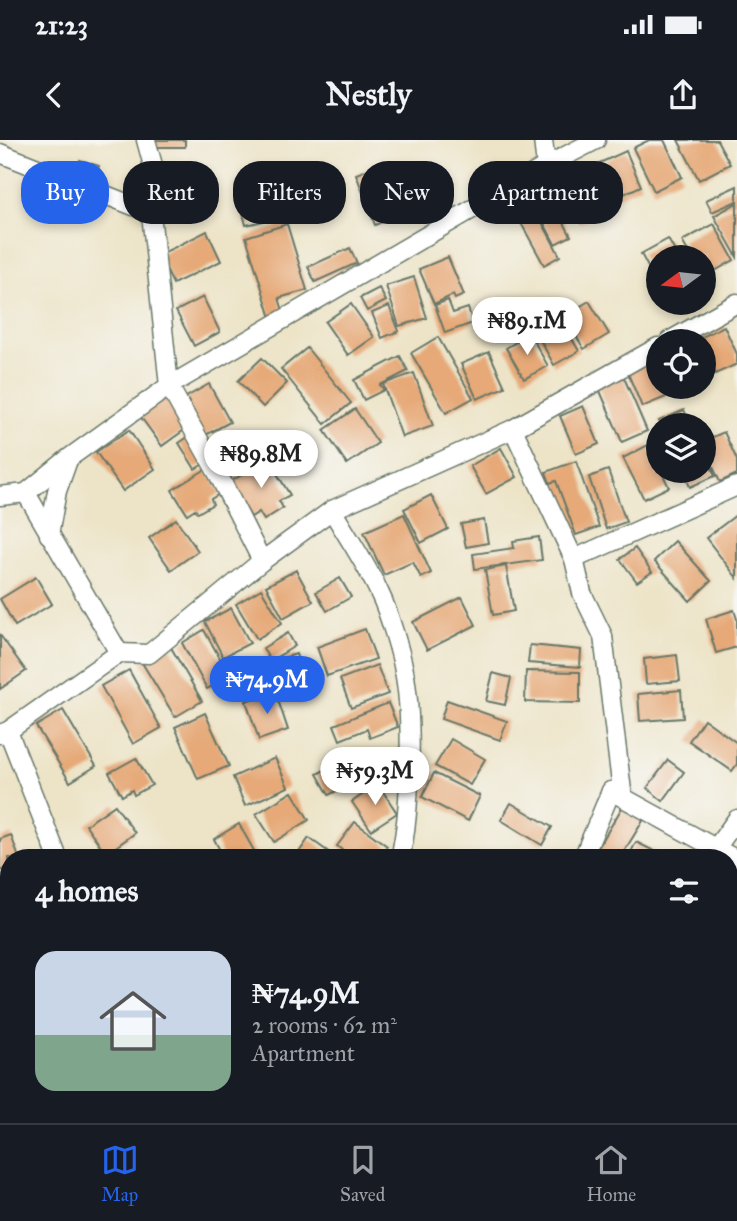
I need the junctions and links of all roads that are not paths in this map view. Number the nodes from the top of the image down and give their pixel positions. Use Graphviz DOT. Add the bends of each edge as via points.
graph roads {
  1 [pos="146,140"];
  2 [pos="543,140"];
  3 [pos="596,140"];
  4 [pos="0,153"];
  5 [pos="152,161"];
  6 [pos="545,161"];
  7 [pos="556,161"];
  8 [pos="123,202"];
  9 [pos="468,212"];
  10 [pos="153,224"];
  11 [pos="737,303"];
  12 [pos="690,329"];
  13 [pos="646,354"];
  14 [pos="169,386"];
  15 [pos="513,429"];
  16 [pos="69,458"];
  17 [pos="737,486"];
  18 [pos="26,493"];
  19 [pos="0,496"];
  20 [pos="332,510"];
  21 [pos="49,535"];
  22 [pos="574,559"];
  23 [pos="262,561"];
  24 [pos="119,653"];
  25 [pos="4,732"];
  26 [pos="611,791"];
  27 [pos="737,819"];
  28 [pos="716,848"];
  29 [pos="54,849"];
  30 [pos="402,849"];
  31 [pos="587,849"];
  1 -- 5 [label="street"];
  2 -- 6 [label="street"];
  3 -- 7 [label="street"];
  4 -- 8 [label="street"];
  9 -- 14 [label="street"];
  10 -- 14 [label="street"];
  11 -- 12 [label="street"];
  13 -- 15 [label="street"];
  14 -- 16 [label="street"];
  14 -- 23 [label="street"];
  15 -- 20 [label="street"];
  15 -- 22 [label="street"];
  16 -- 18 [label="street"];
  16 -- 21 [label="street"];
  17 -- 22 [label="street"];
  18 -- 19 [label="street"];
  18 -- 21 [label="street"];
  20 -- 23 [label="street"];
  20 -- 30 [label="street" via="381,595 404,670 408,772"];
  21 -- 24 [label="street"];
  22 -- 26 [label="street" via="582,593 603,636 622,792"];
  23 -- 24 [label="street" via="149,654"];
  24 -- 25 [label="street"];
  25 -- 29 [label="street"];
  26 -- 28 [label="street"];
  26 -- 31 [label="street"];
  27 -- 28 [label="street"];
}
